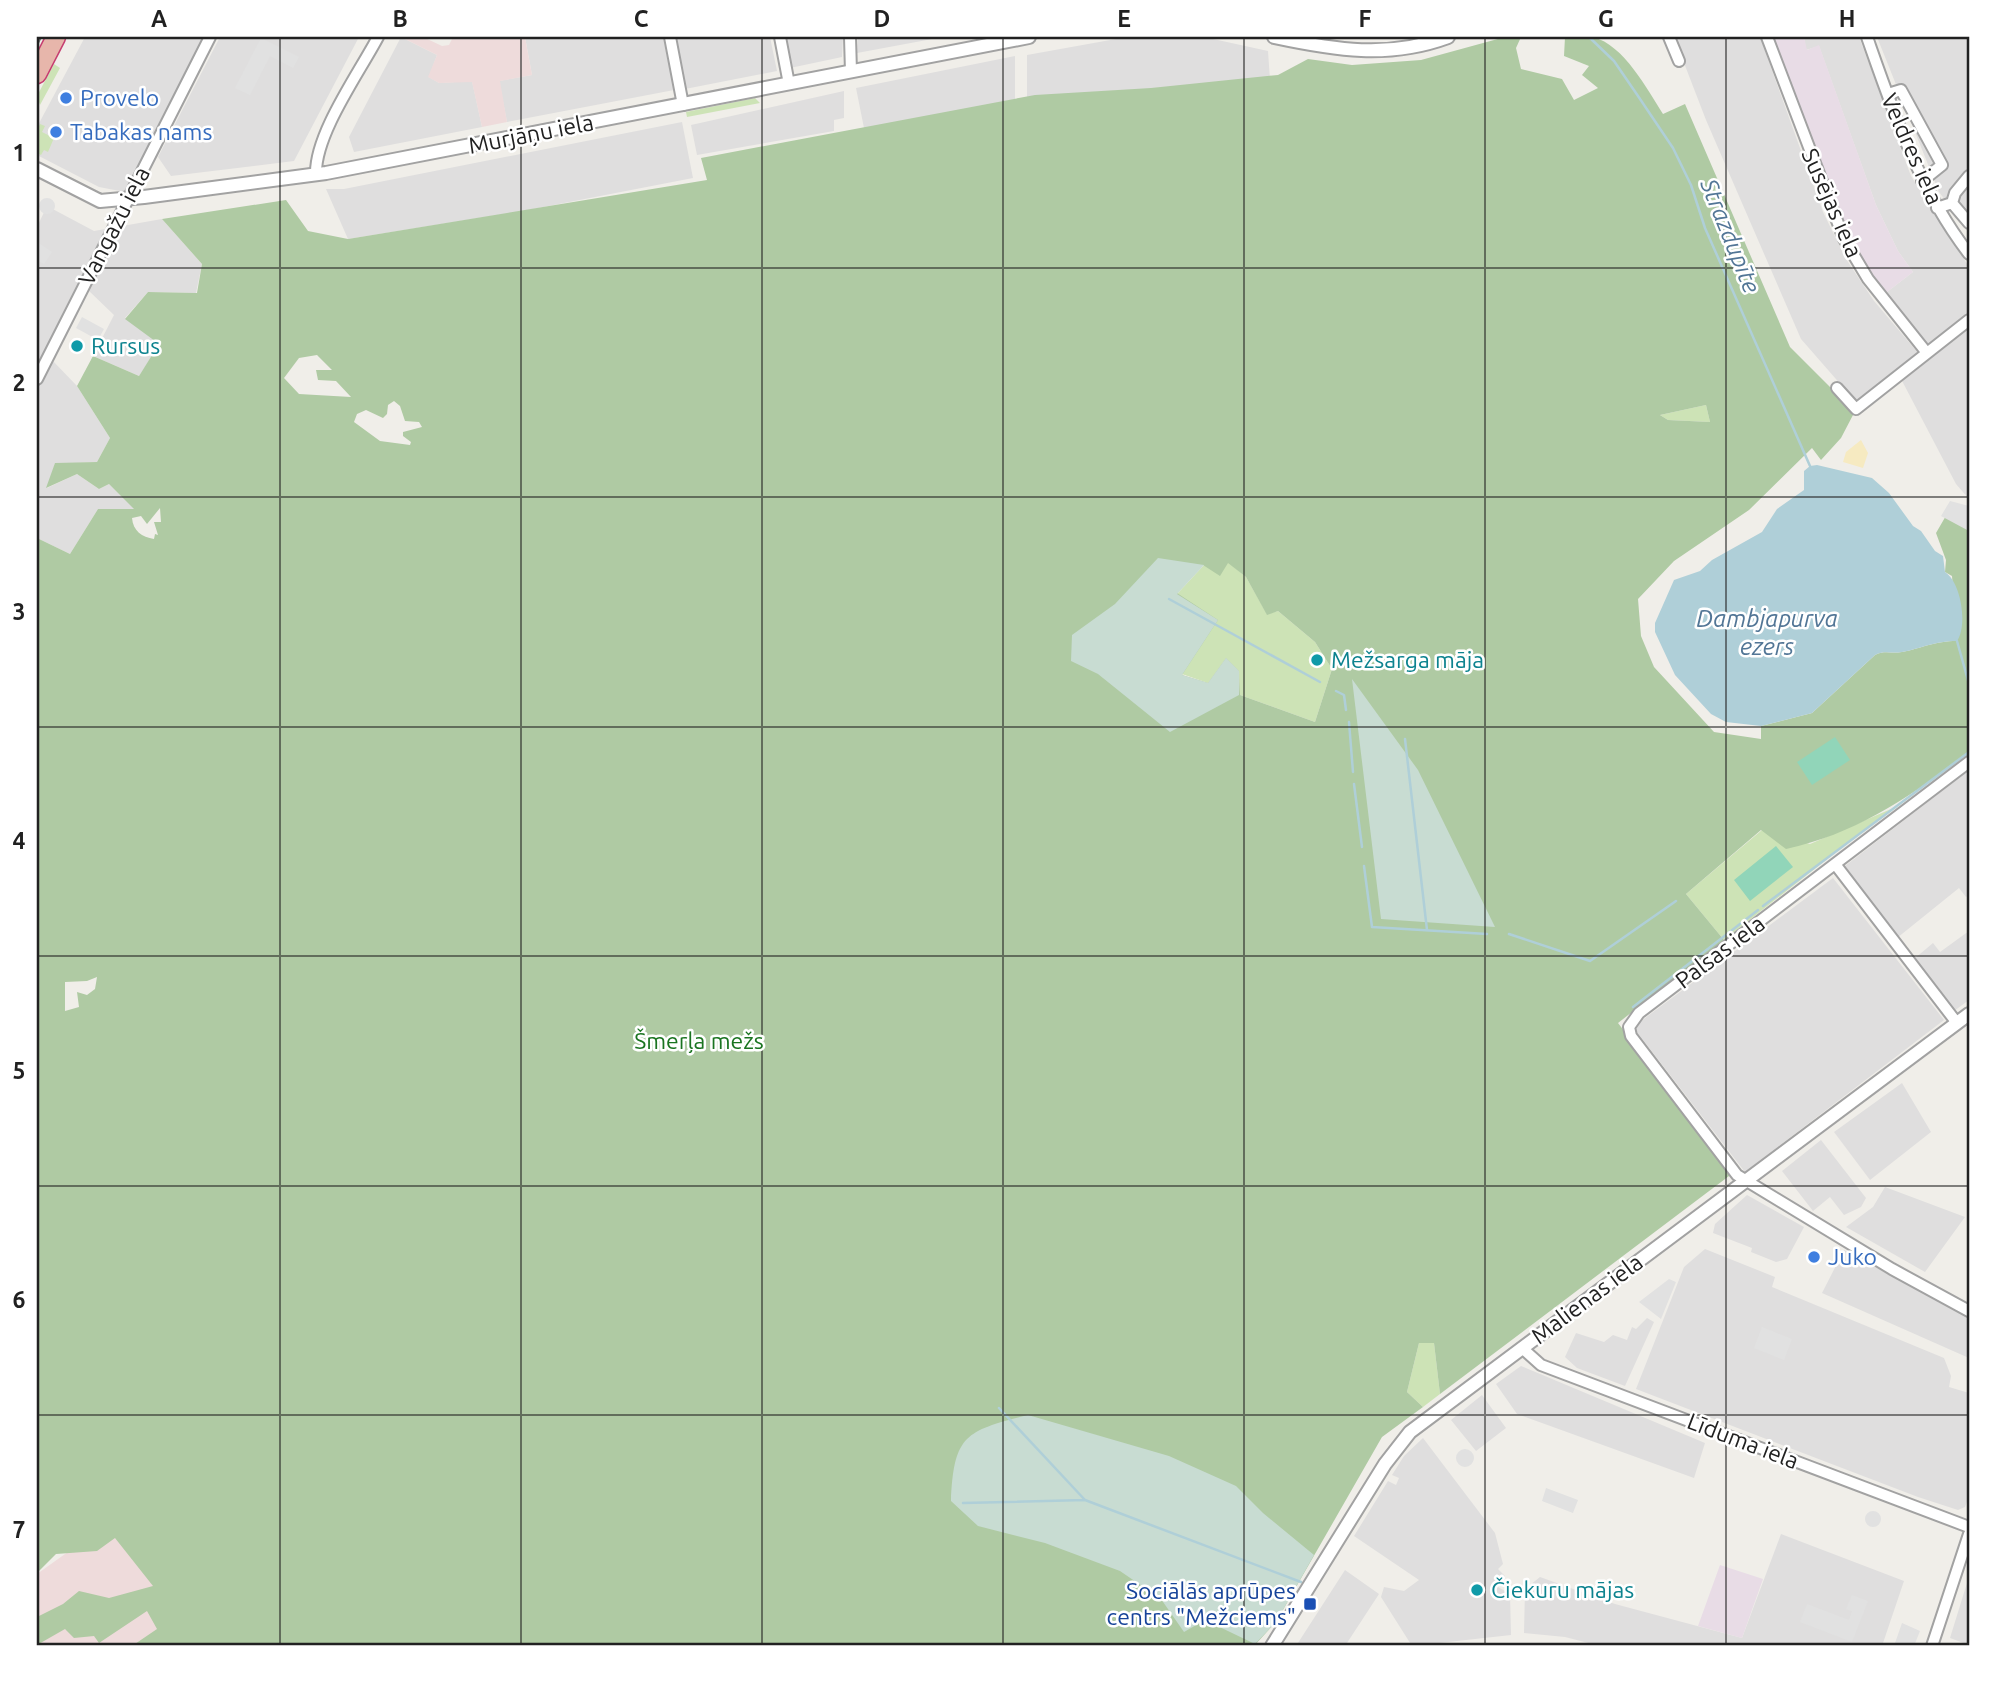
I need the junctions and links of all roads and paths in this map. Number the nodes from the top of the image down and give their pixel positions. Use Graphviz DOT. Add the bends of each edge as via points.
graph roads {
  1 [pos="57,37"];
  2 [pos="210,37"];
  3 [pos="378,37"];
  4 [pos="670,37"];
  5 [pos="780,37"];
  6 [pos="850,37"];
  7 [pos="1029,37"];
  8 [pos="1274,37"];
  9 [pos="1448,37"];
  10 [pos="1669,37"];
  11 [pos="1767,37"];
  12 [pos="1867,37"];
  13 [pos="1418,42"];
  14 [pos="1333,43"];
  15 [pos="1679,61"];
  16 [pos="851,72"];
  17 [pos="37,74"];
  18 [pos="789,84"];
  19 [pos="1888,93"];
  20 [pos="683,105"];
  21 [pos="37,169"];
  22 [pos="316,174"];
  23 [pos="1969,176"];
  24 [pos="1922,181"];
  25 [pos="127,199"];
  26 [pos="1952,203"];
  27 [pos="1937,208"];
  28 [pos="1969,223"];
  29 [pos="1969,254"];
  30 [pos="1969,320"];
  31 [pos="1927,353"];
  32 [pos="40,363"];
  33 [pos="37,379"];
  34 [pos="1837,388"];
  35 [pos="1969,762"];
  36 [pos="1835,864"];
  37 [pos="1969,1014"];
  38 [pos="1957,1023"];
  39 [pos="1746,1181"];
  40 [pos="1969,1311"];
  41 [pos="1522,1348"];
  42 [pos="1969,1527"];
  43 [pos="1969,1534"];
  44 [pos="1272,1646"];
  45 [pos="1932,1646"];
  1 -- 17 [label="highway"];
  2 -- 25 [label="street, Vangažu iela"];
  3 -- 22 [label="street" via="329,128"];
  4 -- 20 [label="street"];
  5 -- 18 [label="street"];
  6 -- 16 [label="street"];
  7 -- 16 [label="street, Murjāņu iela"];
  8 -- 14 [label="street"];
  9 -- 13 [label="street"];
  10 -- 15 [label="street"];
  11 -- 31 [label="street, Susējas iela" via="1844,239 1868,279"];
  12 -- 19 [label="street, Veldres iela"];
  13 -- 14 [label="street" via="1394,51"];
  16 -- 18 [label="street, Murjāņu iela"];
  18 -- 20 [label="street, Murjāņu iela"];
  19 -- 24 [label="street, Veldres iela"];
  19 -- 24 [label="street" via="1901,90 1942,165"];
  20 -- 22 [label="street, Murjāņu iela"];
  21 -- 25 [label="street, Murjāņu iela" via="100,201"];
  22 -- 25 [label="street, Murjāņu iela"];
  23 -- 26 [label="street"];
  24 -- 27 [label="street, Veldres iela"];
  25 -- 32 [label="street, Vangažu iela"];
  26 -- 27 [label="street"];
  26 -- 28 [label="street"];
  27 -- 29 [label="street, Veldres iela"];
  30 -- 31 [label="street"];
  31 -- 34 [label="street" via="1856,409"];
  32 -- 33 [label="street, Vangažu iela"];
  35 -- 36 [label="street, Palsas iela"];
  36 -- 38 [label="street"];
  36 -- 39 [label="street, Palsas iela" via="1639,1013 1629,1027 1631,1036"];
  37 -- 38 [label="street, Malienas iela"];
  38 -- 39 [label="street, Malienas iela"];
  39 -- 40 [label="street"];
  39 -- 41 [label="street, Malienas iela"];
  41 -- 42 [label="street, Līduma iela" via="1541,1364"];
  41 -- 44 [label="street, Malienas iela" via="1410,1432 1385,1464"];
  43 -- 45 [label="street"];
}
